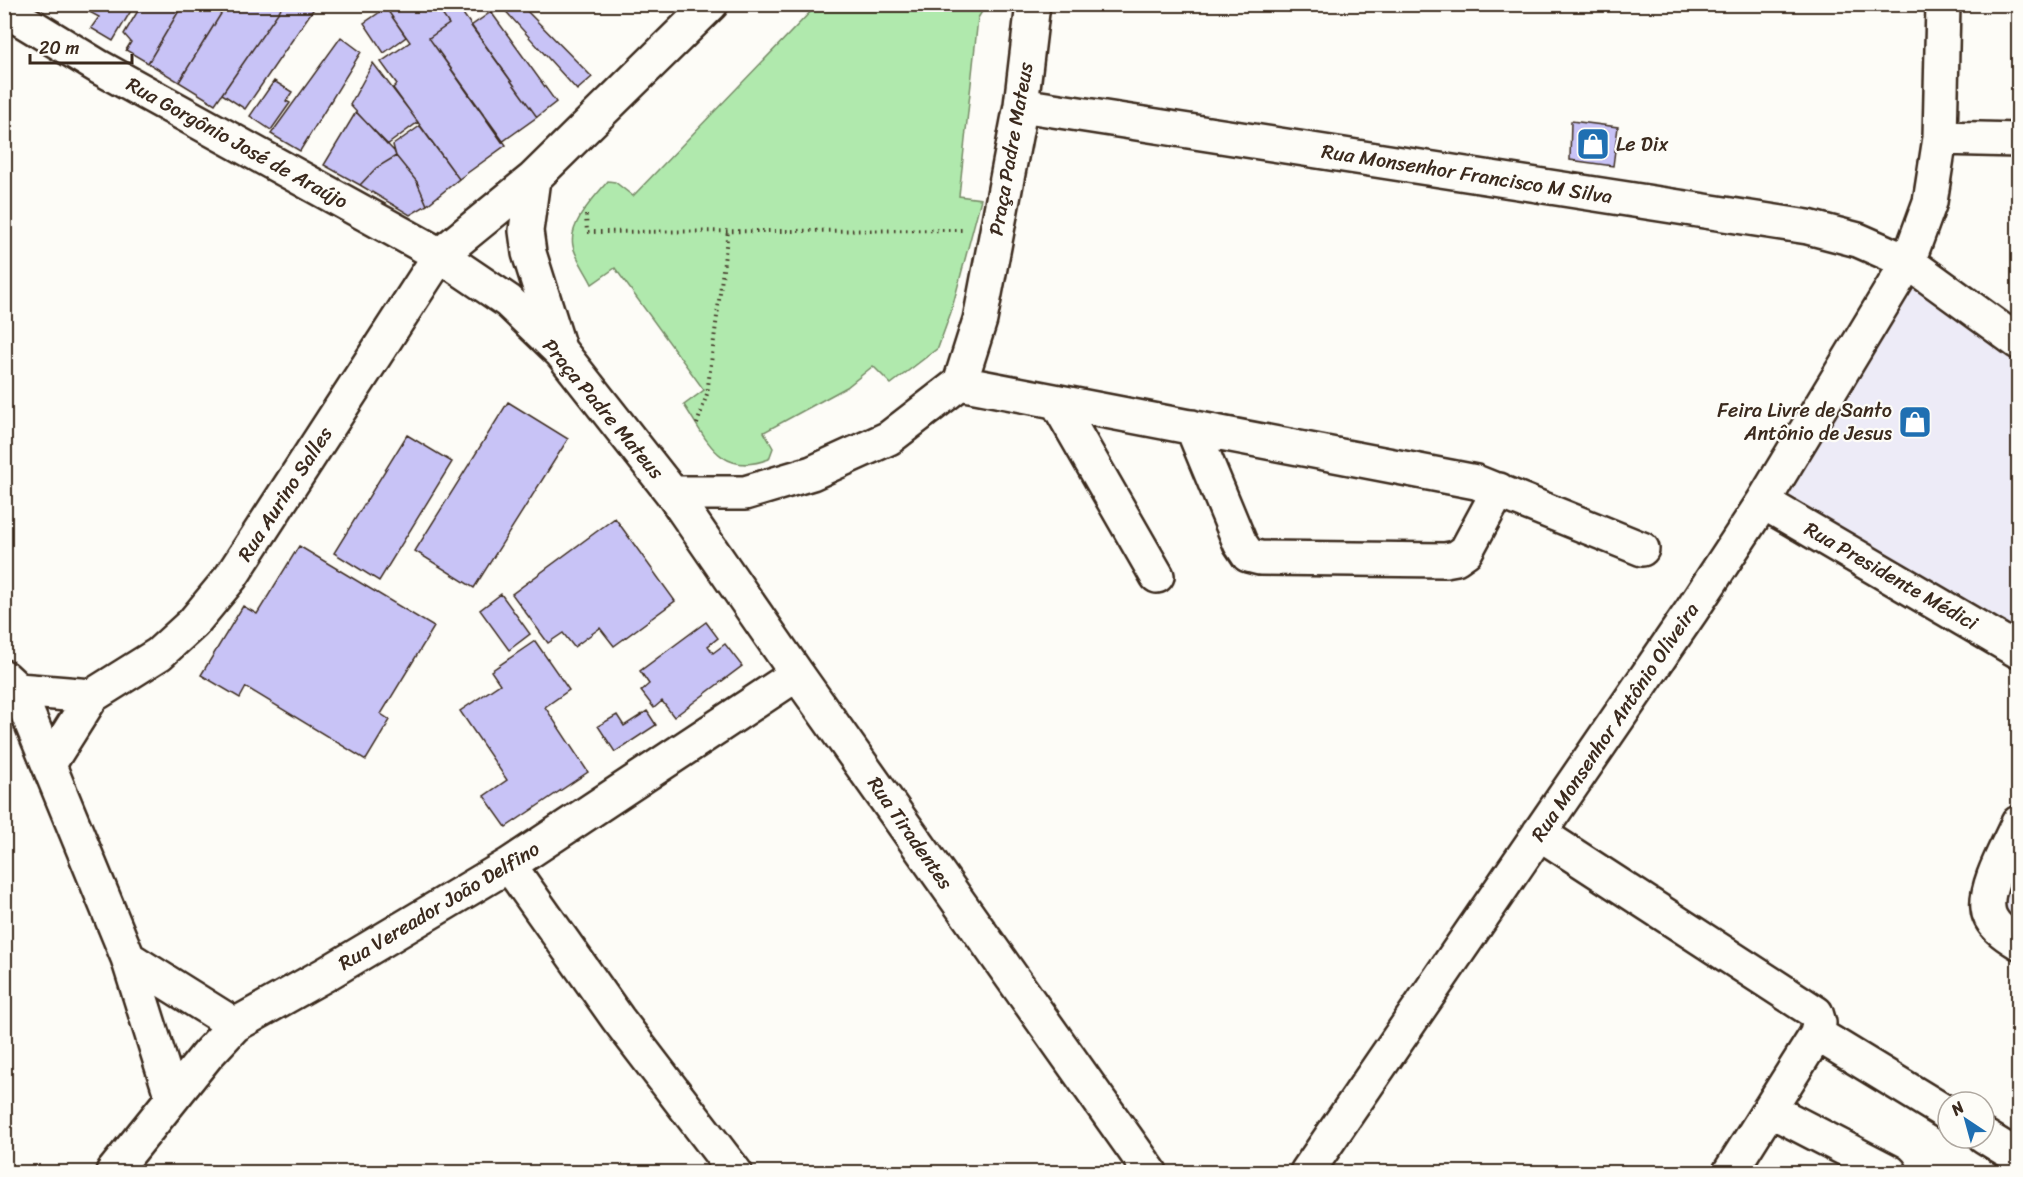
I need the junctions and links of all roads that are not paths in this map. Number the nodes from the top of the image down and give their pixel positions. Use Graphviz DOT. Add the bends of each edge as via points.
graph roads {
  1 [pos="711,4"];
  2 [pos="1033,4"];
  3 [pos="1943,4"];
  4 [pos="4,9"];
  5 [pos="1021,105"];
  6 [pos="1940,138"];
  7 [pos="2019,140"];
  8 [pos="533,179"];
  9 [pos="440,255"];
  10 [pos="1908,262"];
  11 [pos="2019,342"];
  12 [pos="561,352"];
  13 [pos="960,383"];
  14 [pos="1057,402"];
  15 [pos="1192,427"];
  16 [pos="1499,490"];
  17 [pos="672,493"];
  18 [pos="1763,502"];
  19 [pos="1642,549"];
  20 [pos="1157,576"];
  21 [pos="2019,651"];
  22 [pos="797,674"];
  23 [pos="11,683"];
  24 [pos="92,696"];
  25 [pos="49,764"];
  26 [pos="2019,823"];
  27 [pos="1539,833"];
  28 [pos="509,865"];
  29 [pos="2012,939"];
  30 [pos="128,958"];
  31 [pos="235,1025"];
  32 [pos="1817,1034"];
  33 [pos="172,1098"];
  34 [pos="1936,1107"];
  35 [pos="1770,1110"];
  36 [pos="1996,1143"];
  37 [pos="2019,1162"];
  38 [pos="113,1173"];
  39 [pos="735,1173"];
  40 [pos="1150,1173"];
  41 [pos="1307,1173"];
  42 [pos="1731,1173"];
  43 [pos="1890,1173"];
  1 -- 8 [label="street"];
  2 -- 5 [label="street, Praça Padre Mateus"];
  3 -- 6 [label="street, Rua Monsenhor Antônio Oliveira"];
  4 -- 9 [label="street, Rua Gorgônio José de Araújo" via="99,67"];
  5 -- 10 [label="street, Rua Monsenhor Francisco M Silva" via="1808,227 1858,240"];
  5 -- 13 [label="street, Praça Padre Mateus" via="980,320"];
  6 -- 7 [label="street"];
  6 -- 10 [label="street, Rua Monsenhor Antônio Oliveira" via="1930,202"];
  8 -- 9 [label="street"];
  8 -- 12 [label="street" via="526,231 529,253"];
  9 -- 12 [label="street, Praça Padre Mateus" via="508,301"];
  9 -- 24 [label="street, Rua Aurino Salles" via="231,577 193,623 159,654"];
  10 -- 11 [label="street, Rua Monsenhor Francisco M Silva"];
  10 -- 18 [label="street, Rua Monsenhor Antônio Oliveira"];
  12 -- 17 [label="street, Praça Padre Mateus"];
  13 -- 14 [label="street"];
  13 -- 17 [label="street, Praça Padre Mateus" via="889,438 812,473 746,493"];
  14 -- 15 [label="street"];
  14 -- 20 [label="street"];
  15 -- 16 [label="street" via="1451,476"];
  15 -- 16 [label="street" via="1240,543 1248,555 1260,558 1455,558 1466,551"];
  16 -- 19 [label="street"];
  17 -- 22 [label="street, Rua Tiradentes"];
  18 -- 21 [label="street, Rua Presidente Médici"];
  18 -- 27 [label="street, Rua Monsenhor Antônio Oliveira"];
  22 -- 28 [label="street, Rua Vereador João Delfino"];
  22 -- 40 [label="street, Rua Tiradentes"];
  23 -- 24 [label="street"];
  23 -- 25 [label="street"];
  24 -- 25 [label="street, Rua Aurino Salles"];
  25 -- 30 [label="street"];
  26 -- 29 [label="street" via="1990,886 1987,909 1994,924"];
  27 -- 32 [label="street" via="1816,1013"];
  27 -- 41 [label="street, Rua Monsenhor Antônio Oliveira"];
  28 -- 31 [label="street, Rua Vereador João Delfino"];
  28 -- 39 [label="street" via="618,1019"];
  30 -- 31 [label="street"];
  30 -- 33 [label="street"];
  31 -- 33 [label="street, Rua Vereador João Delfino"];
  32 -- 34 [label="street"];
  32 -- 35 [label="street"];
  33 -- 38 [label="street, Rua Vereador João Delfino"];
  35 -- 42 [label="street"];
  35 -- 43 [label="street"];
  36 -- 37 [label="street"];
}
